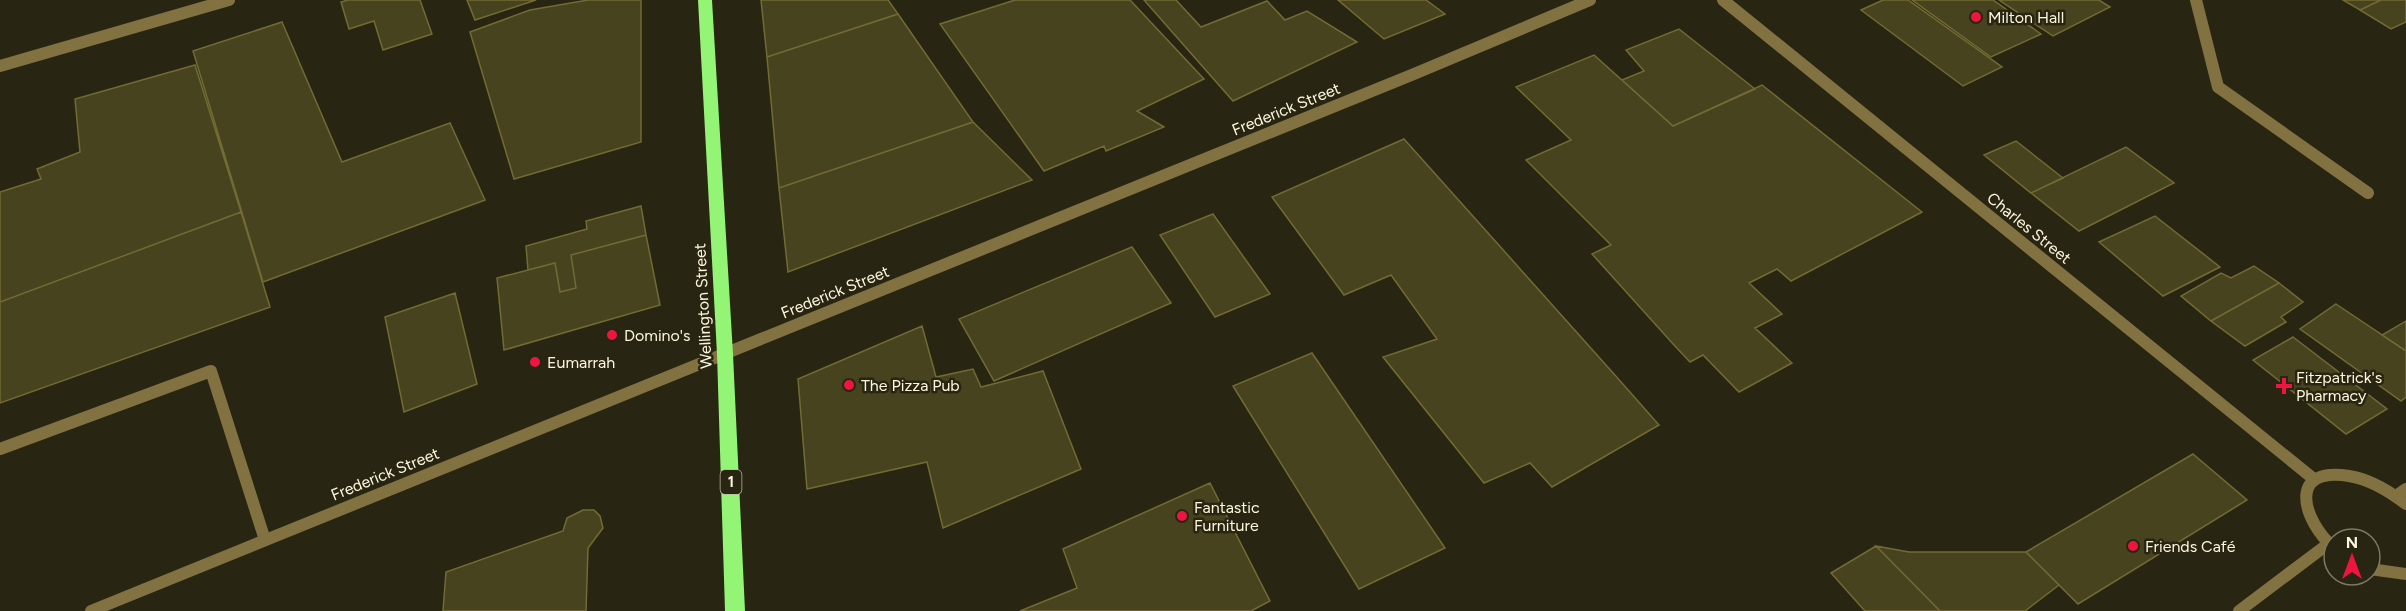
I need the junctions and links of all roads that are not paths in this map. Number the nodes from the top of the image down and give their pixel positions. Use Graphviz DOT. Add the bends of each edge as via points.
graph roads {
  1 [pos="230,0"];
  2 [pos="705,0"];
  3 [pos="1590,0"];
  4 [pos="1723,0"];
  5 [pos="2196,0"];
  6 [pos="0,66"];
  7 [pos="2368,193"];
  8 [pos="725,354"];
  9 [pos="0,449"];
  10 [pos="2315,480"];
  11 [pos="2403,496"];
  12 [pos="2322,536"];
  13 [pos="265,540"];
  14 [pos="2322,552"];
  15 [pos="2382,572"];
  16 [pos="2406,574"];
  17 [pos="92,611"];
  18 [pos="735,611"];
  19 [pos="2239,611"];
  1 -- 6 [label="street"];
  2 -- 8 [label="highway, Wellington Street / 1"];
  3 -- 8 [label="street, Frederick Street"];
  4 -- 10 [label="street, Charles Street"];
  5 -- 7 [label="street" via="2218,87"];
  8 -- 13 [label="street, Frederick Street"];
  8 -- 18 [label="highway, Wellington Street / 1"];
  9 -- 13 [label="street" via="211,371"];
  10 -- 11 [label="street" via="2328,475 2361,478"];
  10 -- 12 [label="street" via="2304,500"];
  13 -- 17 [label="street, Frederick Street"];
  14 -- 19 [label="street"];
  15 -- 16 [label="street"];
}
